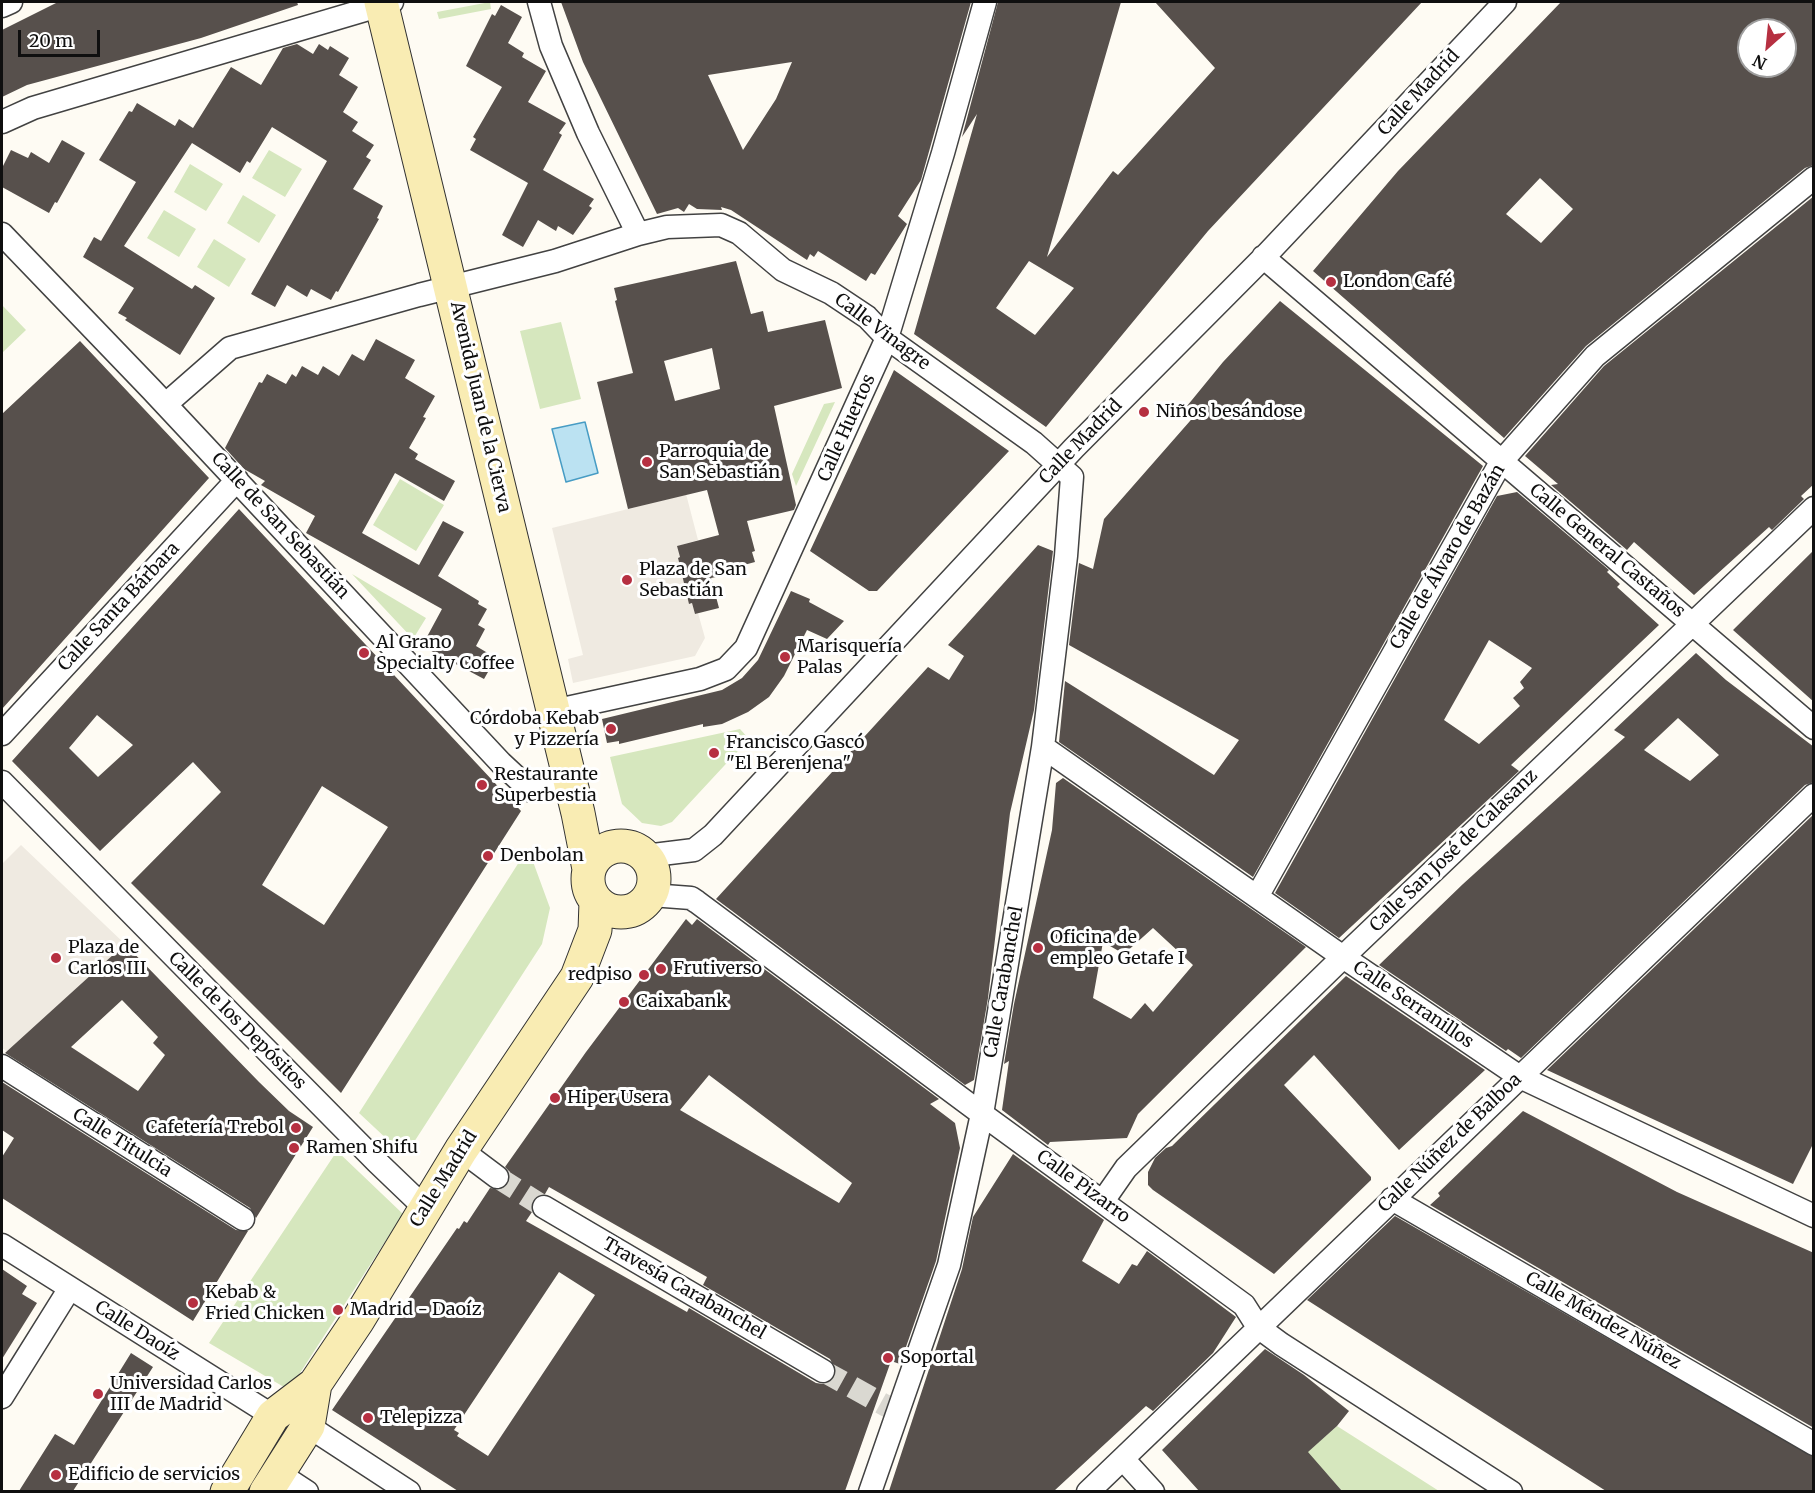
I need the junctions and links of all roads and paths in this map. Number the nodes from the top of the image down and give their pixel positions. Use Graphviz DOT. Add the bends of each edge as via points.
graph roads {
  1 [pos="11,2"];
  2 [pos="539,2"];
  3 [pos="985,2"];
  4 [pos="1505,2"];
  5 [pos="385,3"];
  6 [pos="2,6"];
  7 [pos="2,122"];
  8 [pos="1814,178"];
  9 [pos="2,234"];
  10 [pos="638,234"];
  11 [pos="1263,257"];
  12 [pos="451,287"];
  13 [pos="887,339"];
  14 [pos="166,404"];
  15 [pos="1501,462"];
  16 [pos="1058,465"];
  17 [pos="237,480"];
  18 [pos="1814,508"];
  19 [pos="1693,623"];
  20 [pos="553,711"];
  21 [pos="1814,728"];
  22 [pos="2,734"];
  23 [pos="1043,747"];
  24 [pos="567,773"];
  25 [pos="2,782"];
  26 [pos="1814,795"];
  27 [pos="578,813"];
  28 [pos="614,847"];
  29 [pos="645,856"];
  30 [pos="589,869"];
  31 [pos="1258,895"];
  32 [pos="624,903"];
  33 [pos="1342,957"];
  34 [pos="2,1066"];
  35 [pos="1520,1077"];
  36 [pos="982,1114"];
  37 [pos="461,1150"];
  38 [pos="497,1178"];
  39 [pos="1392,1198"];
  40 [pos="1103,1201"];
  41 [pos="544,1207"];
  42 [pos="425,1208"];
  43 [pos="1813,1214"];
  44 [pos="243,1219"];
  45 [pos="2,1245"];
  46 [pos="70,1288"];
  47 [pos="1258,1328"];
  48 [pos="824,1371"];
  49 [pos="315,1384"];
  50 [pos="5,1385"];
  51 [pos="273,1416"];
  52 [pos="308,1426"];
  53 [pos="1814,1444"];
  54 [pos="1124,1459"];
  55 [pos="272,1482"];
  56 [pos="227,1491"];
  57 [pos="307,1491"];
  58 [pos="410,1491"];
  59 [pos="870,1491"];
  60 [pos="1088,1491"];
  61 [pos="1153,1491"];
  62 [pos="1510,1491"];
  1 -- 6 [label="street"];
  2 -- 10 [label="street" via="551,46"];
  3 -- 13 [label="street, Calle Huertos"];
  4 -- 11 [label="street, Calle Madrid"];
  5 -- 7 [label="street" via="44,105"];
  5 -- 12 [label="street, Avenida Juan de la Cierva"];
  8 -- 15 [label="street, Calle de Álvaro de Bazán" via="1595,356"];
  9 -- 14 [label="street, Calle de San Sebastián"];
  10 -- 12 [label="street, Calle Vinagre" via="555,261"];
  10 -- 13 [label="street, Calle Vinagre" via="667,227 721,225 739,233 783,270 831,293 867,317"];
  11 -- 15 [label="street, Calle General Castaños"];
  11 -- 16 [label="street, Calle Madrid"];
  12 -- 14 [label="street, Calle Vinagre" via="230,348"];
  12 -- 20 [label="street, Avenida Juan de la Cierva"];
  13 -- 16 [label="street, Calle Vinagre" via="1034,443"];
  13 -- 20 [label="street, Calle Huertos" via="746,648 726,669 700,680"];
  14 -- 17 [label="street, Calle de San Sebastián"];
  15 -- 19 [label="street, Calle General Castaños"];
  15 -- 31 [label="street, Calle de Álvaro de Bazán"];
  16 -- 23 [label="street, Calle Carabanchel" via="1072,477"];
  16 -- 29 [label="street, Calle Madrid" via="712,835 694,850"];
  17 -- 22 [label="street, Calle Santa Bárbara"];
  17 -- 24 [label="street, Calle de San Sebastián" via="530,790"];
  18 -- 19 [label="street, Calle San José de Calasanz"];
  19 -- 21 [label="street, Calle General Castaños"];
  19 -- 33 [label="street, Calle San José de Calasanz"];
  20 -- 24 [label="street, Avenida Juan de la Cierva"];
  23 -- 31 [label="street, Calle Serranillos"];
  23 -- 36 [label="street, Calle Carabanchel"];
  24 -- 27 [label="street, Avenida Juan de la Cierva"];
  25 -- 42 [label="street, Calle de los Depósitos"];
  26 -- 35 [label="street, Calle Núñez de Balboa"];
  27 -- 28 [label="street"];
  27 -- 30 [label="street, Avenida Juan de la Cierva"];
  28 -- 29 [label="street" via="626,846"];
  28 -- 30 [label="street" via="594,859"];
  29 -- 32 [label="street" via="654,875"];
  30 -- 32 [label="street" via="588,881"];
  31 -- 33 [label="street, Calle Serranillos"];
  32 -- 36 [label="street, Calle Pizarro" via="691,898"];
  32 -- 37 [label="street, Calle Madrid" via="595,930 577,977"];
  33 -- 35 [label="street, Calle Serranillos"];
  33 -- 40 [label="street, Calle San José de Calasanz" via="1126,1168"];
  34 -- 44 [label="street, Calle Titulcia"];
  35 -- 39 [label="street, Calle Núñez de Balboa"];
  35 -- 43 [label="street, Calle Serranillos"];
  36 -- 40 [label="street, Calle Pizarro"];
  36 -- 59 [label="street, Calle Carabanchel" via="949,1265"];
  37 -- 38 [label="street"];
  37 -- 42 [label="street, Calle Madrid"];
  39 -- 47 [label="street, Calle Núñez de Balboa"];
  39 -- 53 [label="street, Calle Méndez Núñez"];
  40 -- 47 [label="street, Calle Pizarro" via="1244,1305"];
  41 -- 48 [label="street, Travesía Carabanchel"];
  42 -- 49 [label="street, Calle Madrid"];
  45 -- 46 [label="street, Calle Daoíz"];
  46 -- 50 [label="street"];
  46 -- 51 [label="street, Calle Daoíz"];
  47 -- 54 [label="street, Calle Núñez de Balboa"];
  47 -- 62 [label="street, Calle Pizarro"];
  49 -- 51 [label="street, Calle Madrid"];
  49 -- 52 [label="street, Calle Madrid"];
  51 -- 56 [label="street, Calle Madrid"];
  52 -- 55 [label="street, Calle Madrid"];
  52 -- 58 [label="street"];
  54 -- 60 [label="street, Calle Núñez de Balboa"];
  54 -- 61 [label="street"];
  55 -- 57 [label="street"];
}
